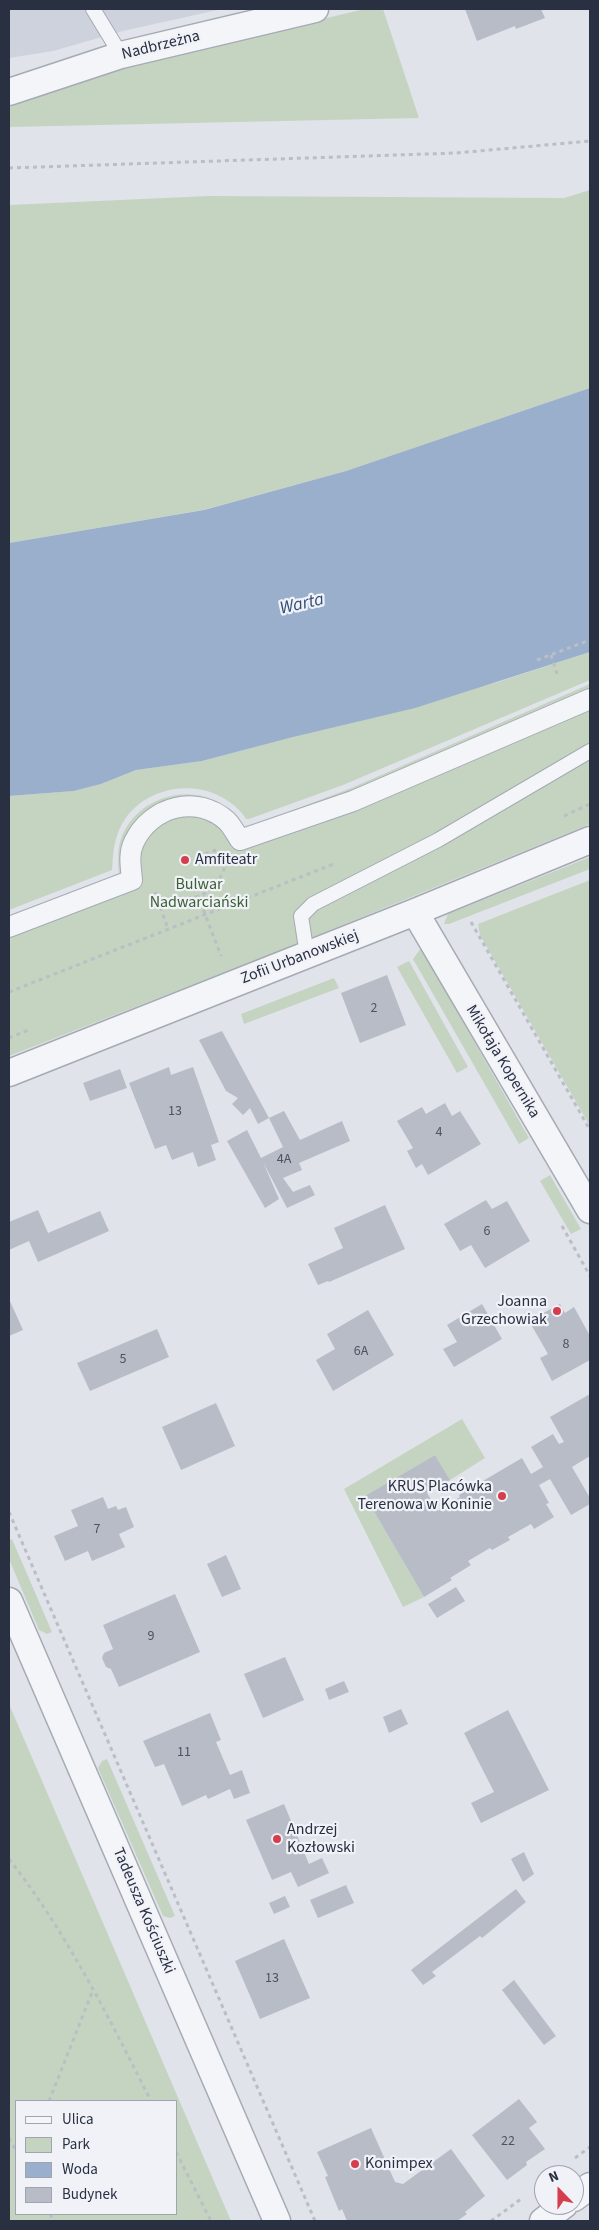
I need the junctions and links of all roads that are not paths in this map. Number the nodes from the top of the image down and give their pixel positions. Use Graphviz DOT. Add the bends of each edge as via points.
graph roads {
  1 [pos="93,9"];
  2 [pos="315,9"];
  3 [pos="121,56"];
  4 [pos="9,92"];
  5 [pos="590,699"];
  6 [pos="590,751"];
  7 [pos="590,840"];
  8 [pos="415,912"];
  9 [pos="9,927"];
  10 [pos="308,955"];
  11 [pos="9,1072"];
  12 [pos="590,1210"];
  13 [pos="9,1601"];
  14 [pos="277,2221"];
  1 -- 3 [label="lane"];
  2 -- 3 [label="street, Nadbrzeżna"];
  3 -- 4 [label="street, Nadbrzeżna"];
  5 -- 9 [label="street" via="353,800 240,840 228,822 214,812 196,806 170,808 150,819 134,842 130,860 132,880"];
  6 -- 10 [label="lane" via="438,840 313,904 301,916"];
  7 -- 8 [label="street, Zofii Urbanowskiej"];
  8 -- 10 [label="street, Zofii Urbanowskiej"];
  8 -- 12 [label="street, Mikołaja Kopernika"];
  10 -- 11 [label="street, Zofii Urbanowskiej"];
  13 -- 14 [label="street, Tadeusza Kościuszki"];
}
